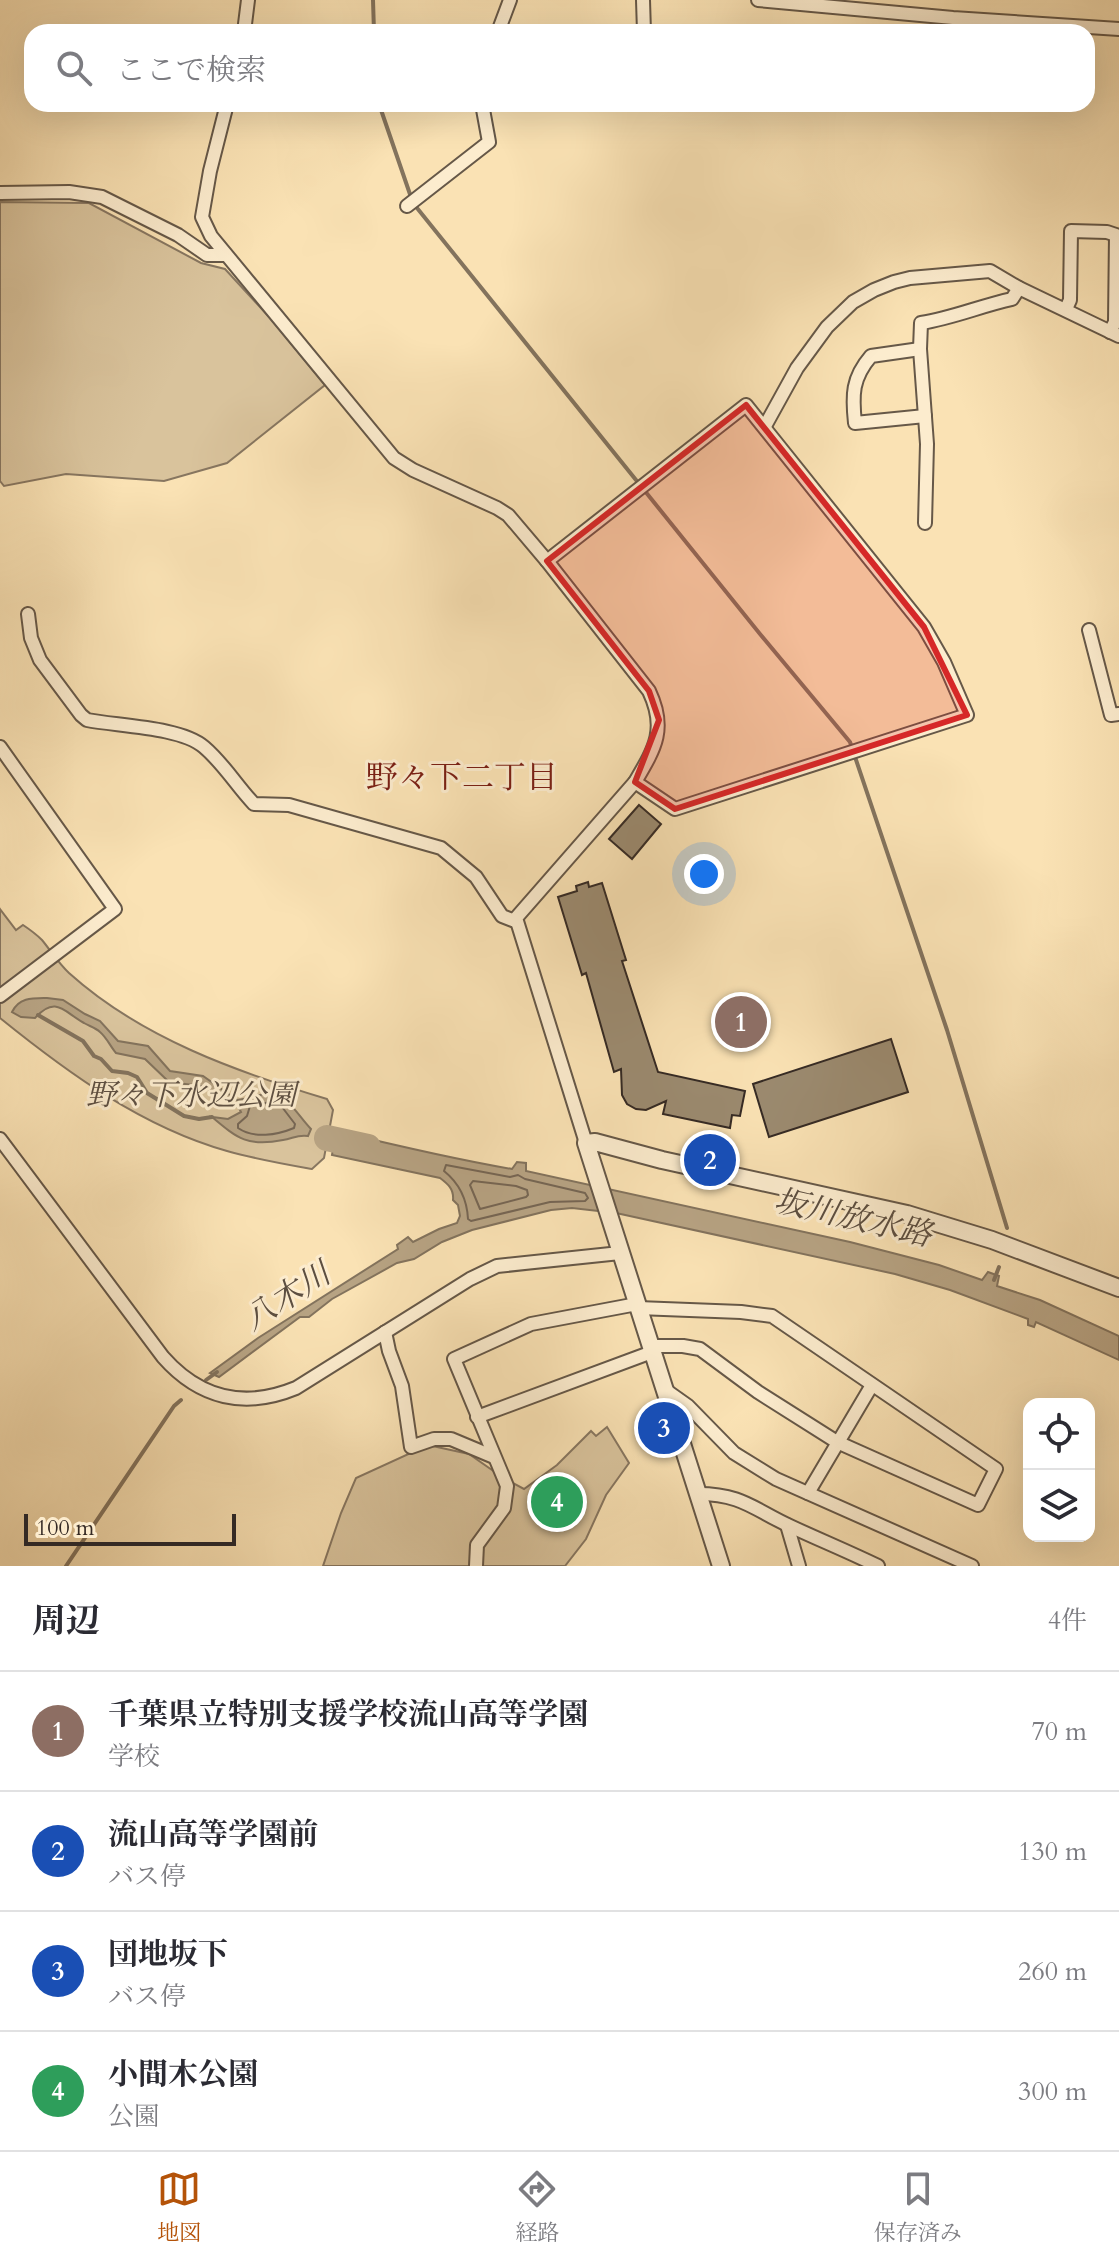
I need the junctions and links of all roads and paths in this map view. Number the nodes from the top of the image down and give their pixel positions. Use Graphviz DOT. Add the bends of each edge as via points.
graph roads {
  1 [pos="248,0"];
  2 [pos="510,0"];
  3 [pos="643,0"];
  4 [pos="758,0"];
  5 [pos="245,24"];
  6 [pos="501,24"];
  7 [pos="644,24"];
  8 [pos="1044,24"];
  9 [pos="1095,27"];
  10 [pos="1119,29"];
  11 [pos="225,112"];
  12 [pos="483,112"];
  13 [pos="0,193"];
  14 [pos="411,203"];
  15 [pos="226,255"];
  16 [pos="1019,288"];
  17 [pos="1066,309"];
  18 [pos="1115,334"];
  19 [pos="920,349"];
  20 [pos="925,416"];
  21 [pos="765,426"];
  22 [pos="925,523"];
  23 [pos="547,561"];
  24 [pos="28,614"];
  25 [pos="1089,630"];
  26 [pos="1119,714"];
  27 [pos="0,747"];
  28 [pos="635,782"];
  29 [pos="515,921"];
  30 [pos="0,996"];
  31 [pos="0,1139"];
  32 [pos="588,1148"];
  33 [pos="618,1246"];
  34 [pos="1119,1288"];
  35 [pos="638,1306"];
  36 [pos="385,1332"];
  37 [pos="651,1349"];
  38 [pos="872,1385"];
  39 [pos="664,1389"];
  40 [pos="477,1417"];
  41 [pos="837,1442"];
  42 [pos="494,1457"];
  43 [pos="808,1493"];
  44 [pos="698,1494"];
  45 [pos="787,1525"];
  46 [pos="871,1564"];
  47 [pos="476,1566"];
  48 [pos="721,1566"];
  49 [pos="799,1566"];
  50 [pos="972,1566"];
  1 -- 5 [label="street"];
  2 -- 6 [label="street"];
  3 -- 7 [label="street"];
  4 -- 8 [label="street"];
  9 -- 10 [label="street"];
  11 -- 15 [label="street" via="202,217"];
  12 -- 14 [label="street" via="489,142"];
  13 -- 15 [label="street" via="102,197 207,255"];
  15 -- 23 [label="street" via="394,458 508,515"];
  16 -- 17 [label="street"];
  16 -- 19 [label="street" via="1012,299 921,323"];
  16 -- 21 [label="street" via="981,271 910,278 866,293 815,341"];
  17 -- 18 [label="street"];
  17 -- 18 [label="street" via="1071,231 1116,235"];
  19 -- 20 [label="street"];
  19 -- 20 [label="street" via="871,356 859,371 852,398 855,423"];
  20 -- 22 [label="street"];
  21 -- 23 [label="street" via="746,405"];
  21 -- 28 [label="street" via="924,627 967,715 675,809"];
  23 -- 28 [label="street" via="655,704 657,737"];
  24 -- 29 [label="street" via="40,660 87,720 177,734 201,744 254,804 289,805 441,848 476,877 502,916"];
  25 -- 26 [label="street" via="1111,715"];
  27 -- 30 [label="street" via="115,909"];
  28 -- 29 [label="street"];
  29 -- 32 [label="street"];
  31 -- 36 [label="street" via="163,1357 205,1391 245,1399 279,1395"];
  32 -- 33 [label="street"];
  32 -- 34 [label="street" via="595,1142 907,1214"];
  33 -- 35 [label="street"];
  33 -- 36 [label="street" via="497,1266"];
  35 -- 37 [label="street"];
  35 -- 38 [label="street" via="772,1316"];
  35 -- 40 [label="street" via="531,1324 454,1359"];
  36 -- 42 [label="street" via="402,1386 411,1447 451,1439"];
  37 -- 39 [label="street"];
  37 -- 40 [label="street"];
  37 -- 41 [label="street" via="700,1349"];
  38 -- 41 [label="street"];
  38 -- 41 [label="street" via="996,1469 978,1505"];
  39 -- 43 [label="street" via="739,1457"];
  39 -- 44 [label="street"];
  40 -- 42 [label="street"];
  41 -- 43 [label="street"];
  42 -- 47 [label="street" via="507,1486 506,1502 477,1545"];
  43 -- 50 [label="street"];
  44 -- 45 [label="street" via="730,1496"];
  44 -- 48 [label="street"];
  45 -- 46 [label="street"];
  45 -- 49 [label="street"];
}
